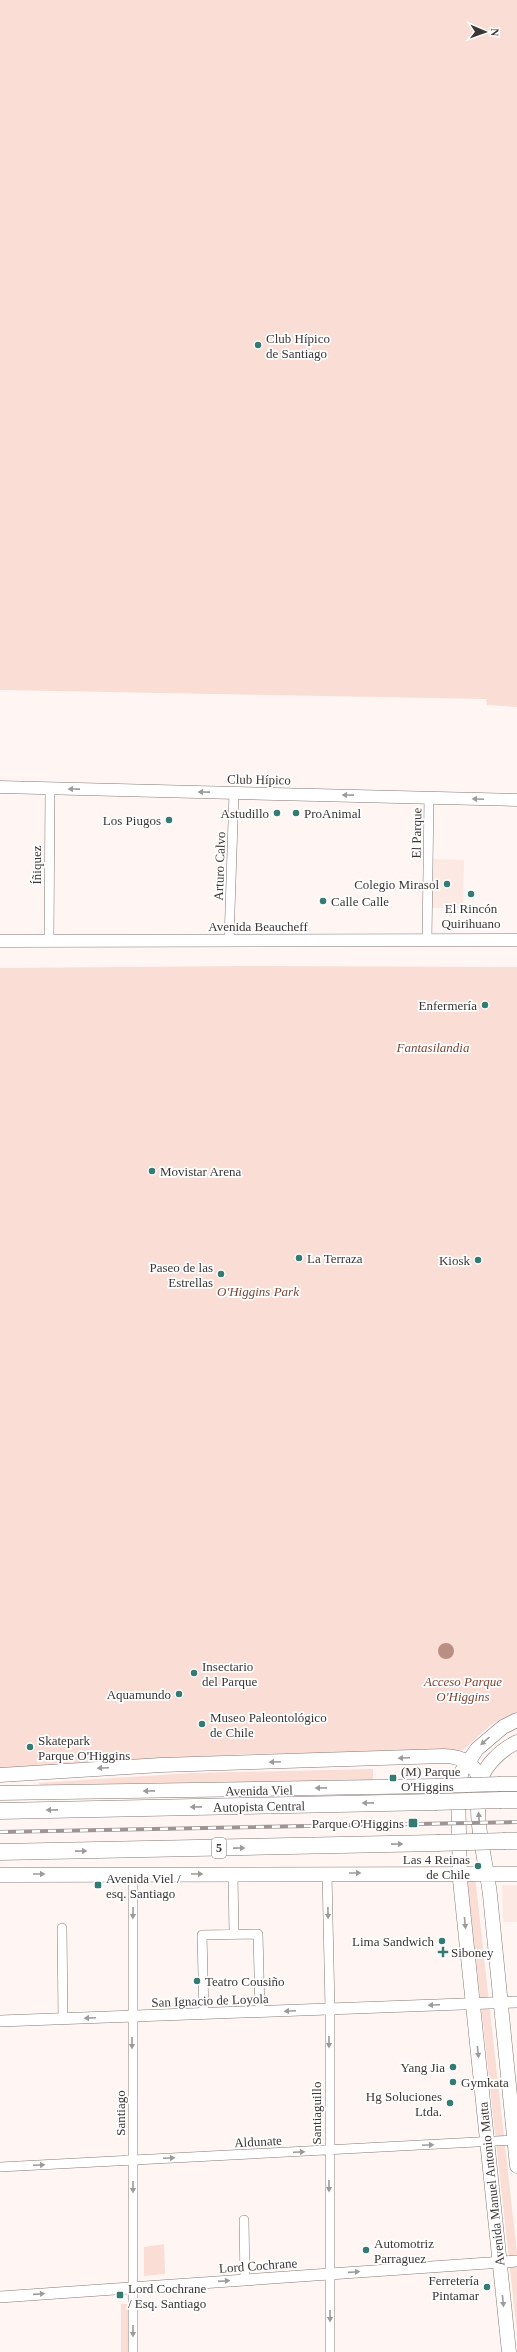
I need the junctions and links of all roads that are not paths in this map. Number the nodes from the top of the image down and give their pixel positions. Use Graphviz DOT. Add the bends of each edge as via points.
graph roads {
  1 [pos="0,787"];
  2 [pos="50,788"];
  3 [pos="234,792"];
  4 [pos="430,797"];
  5 [pos="517,800"];
  6 [pos="229,940"];
  7 [pos="427,940"];
  8 [pos="517,940"];
  9 [pos="0,941"];
  10 [pos="49,941"];
  11 [pos="517,1720"];
  12 [pos="517,1742"];
  13 [pos="467,1761"];
  14 [pos="0,1775"];
  15 [pos="480,1783"];
  16 [pos="517,1784"];
  17 [pos="500,1792"];
  18 [pos="0,1793"];
  19 [pos="517,1800"];
  20 [pos="0,1811"];
  21 [pos="511,1841"];
  22 [pos="0,1852"];
  23 [pos="460,1873"];
  24 [pos="133,1874"];
  25 [pos="233,1874"];
  26 [pos="327,1874"];
  27 [pos="487,1874"];
  28 [pos="517,1874"];
  29 [pos="0,1875"];
  30 [pos="62,1928"];
  31 [pos="234,1934"];
  32 [pos="500,2002"];
  33 [pos="517,2002"];
  34 [pos="473,2004"];
  35 [pos="330,2009"];
  36 [pos="260,2012"];
  37 [pos="204,2014"];
  38 [pos="132,2016"];
  39 [pos="62,2019"];
  40 [pos="0,2021"];
  41 [pos="516,2140"];
  42 [pos="487,2142"];
  43 [pos="329,2150"];
  44 [pos="133,2160"];
  45 [pos="517,2166"];
  46 [pos="0,2167"];
  47 [pos="244,2220"];
  48 [pos="517,2261"];
  49 [pos="499,2262"];
  50 [pos="330,2274"];
  51 [pos="245,2280"];
  52 [pos="133,2288"];
  53 [pos="0,2297"];
  54 [pos="134,2352"];
  55 [pos="330,2352"];
  56 [pos="508,2352"];
  1 -- 2 [label="main road, Club Hípico"];
  3 -- 2 [label="main road, Club Hípico, one-way"];
  2 -- 10 [label="street, Íñiquez"];
  4 -- 3 [label="main road, Club Hípico, one-way"];
  3 -- 6 [label="street, Arturo Calvo"];
  5 -- 4 [label="main road, Club Hípico, one-way"];
  4 -- 7 [label="street, El Parque"];
  6 -- 7 [label="main road, Avenida Beaucheff"];
  6 -- 10 [label="main road, Avenida Beaucheff"];
  7 -- 8 [label="main road, Avenida Beaucheff"];
  9 -- 10 [label="main road, Avenida Beaucheff"];
  11 -- 13 [label="main road, one-way" via="494,1734"];
  12 -- 15 [label="main road" via="493,1761"];
  13 -- 14 [label="main road, one-way" via="456,1756 444,1756 161,1765"];
  13 -- 15 [label="main road" via="475,1768"];
  13 -- 23 [label="main road, Avenida Manuel Antonio Matta" via="458,1788"];
  27 -- 15 [label="main road, one-way" via="480,1825"];
  16 -- 17 [label="main road, Avenida Viel"];
  17 -- 18 [label="main road, Avenida Viel, one-way, bridge" via="436,1786"];
  17 -- 19 [label="highway, Autopista Central"];
  17 -- 20 [label="highway, Autopista Central, one-way, bridge" via="435,1802"];
  22 -- 21 [label="highway, 5, one-way, bridge"];
  26 -- 23 [label="main road, one-way"];
  23 -- 27 [label="main road"];
  23 -- 34 [label="main road, Avenida Manuel Antonio Matta, one-way"];
  24 -- 25 [label="main road, one-way"];
  29 -- 24 [label="main road, one-way"];
  24 -- 38 [label="street, Santiago, one-way"];
  25 -- 26 [label="main road"];
  25 -- 31 [label="street"];
  26 -- 35 [label="street, Santiaguillo, one-way"];
  27 -- 28 [label="main road"];
  27 -- 32 [label="main road"];
  30 -- 39 [label="street"];
  31 -- 36 [label="street" via="258,1934"];
  31 -- 37 [label="street" via="202,1935"];
  32 -- 33 [label="street, San Ignacio de Loyola"];
  32 -- 34 [label="street, San Ignacio de Loyola"];
  32 -- 41 [label="main road"];
  34 -- 35 [label="street, San Ignacio de Loyola, one-way"];
  34 -- 42 [label="main road, Avenida Manuel Antonio Matta, one-way"];
  35 -- 36 [label="street, San Ignacio de Loyola, one-way"];
  35 -- 43 [label="street, Santiaguillo, one-way"];
  36 -- 37 [label="street, San Ignacio de Loyola"];
  37 -- 38 [label="street, San Ignacio de Loyola"];
  38 -- 39 [label="street, San Ignacio de Loyola, one-way"];
  38 -- 44 [label="street, Santiago, one-way"];
  39 -- 40 [label="street, San Ignacio de Loyola"];
  41 -- 42 [label="street, Aldunate"];
  41 -- 45 [label="main road"];
  43 -- 42 [label="street, Aldunate, one-way"];
  42 -- 49 [label="main road, Avenida Manuel Antonio Matta"];
  44 -- 43 [label="street, Aldunate, one-way"];
  43 -- 50 [label="street, Santiaguillo, one-way"];
  46 -- 44 [label="street, Aldunate, one-way"];
  44 -- 52 [label="street, Santiago, one-way"];
  47 -- 51 [label="street"];
  48 -- 49 [label="street, Lord Cochrane"];
  50 -- 49 [label="street, Lord Cochrane, one-way"];
  49 -- 56 [label="main road, Avenida Manuel Antonio Matta, one-way"];
  50 -- 51 [label="street, Lord Cochrane"];
  50 -- 55 [label="street, Santiaguillo, one-way"];
  52 -- 51 [label="street, Lord Cochrane, one-way"];
  53 -- 52 [label="street, Lord Cochrane, one-way"];
  52 -- 54 [label="street, Santiago, one-way"];
}
